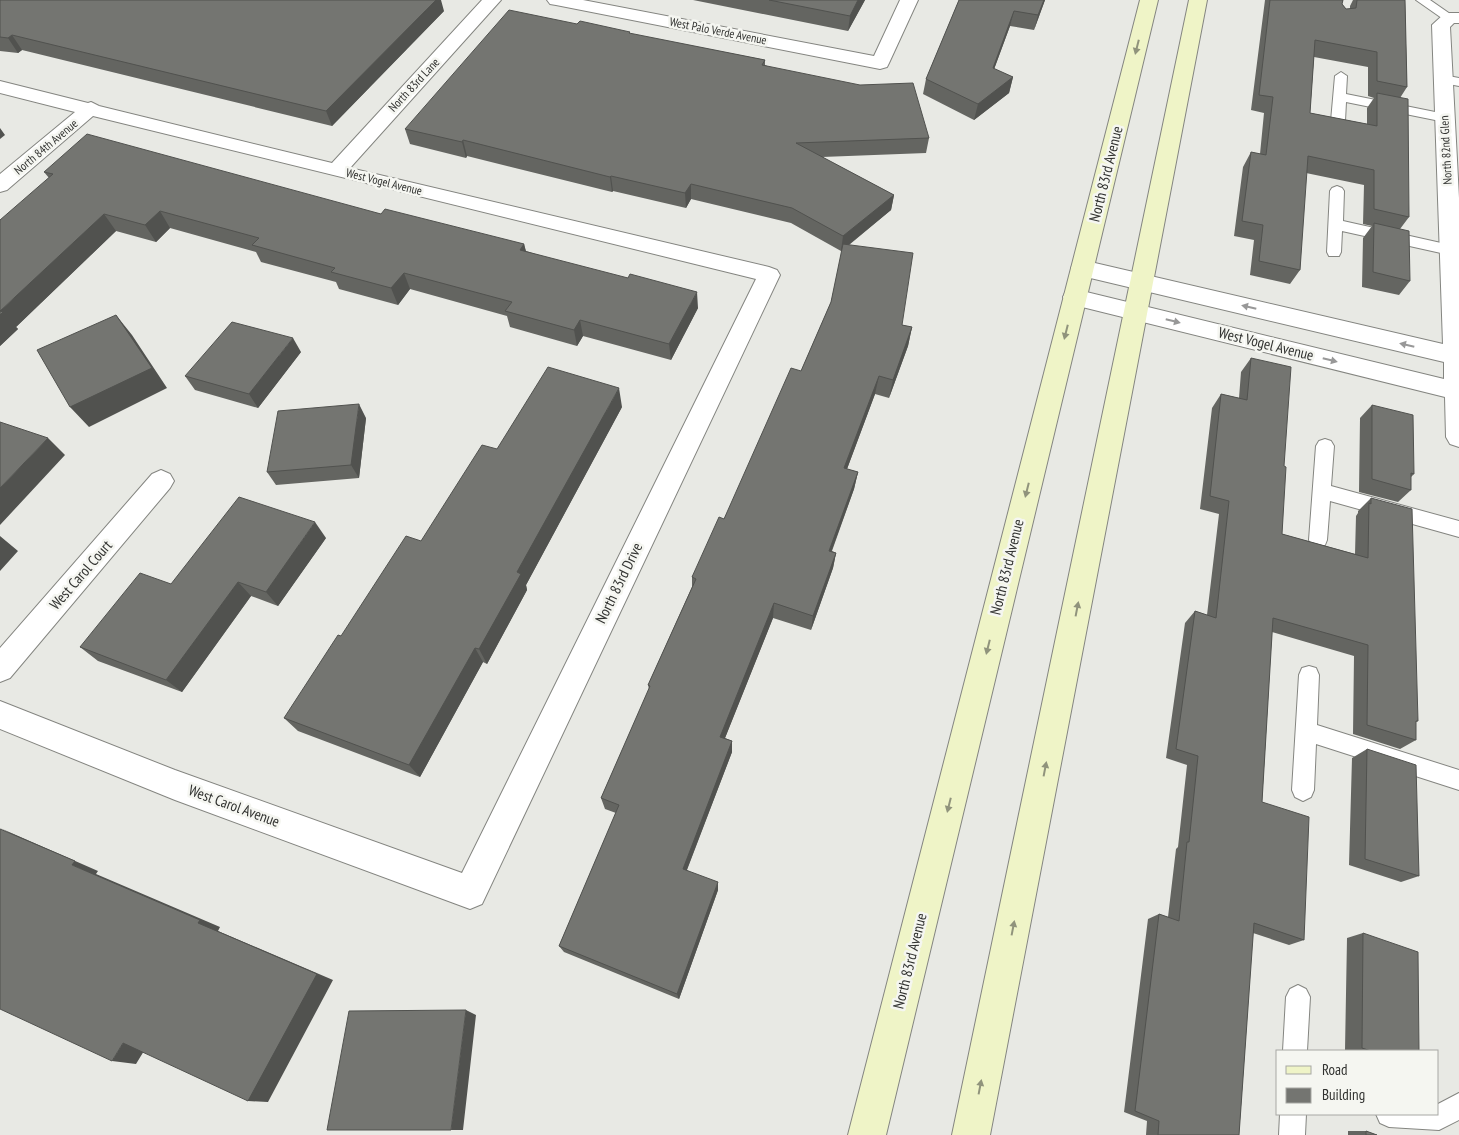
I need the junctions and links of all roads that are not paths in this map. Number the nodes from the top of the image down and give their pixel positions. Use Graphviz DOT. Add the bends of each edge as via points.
graph roads {
  1 [pos="492,0"];
  2 [pos="556,0"];
  3 [pos="909,0"];
  4 [pos="1149,0"];
  5 [pos="1198,0"];
  6 [pos="1422,0"];
  7 [pos="1455,18"];
  8 [pos="1340,76"];
  9 [pos="1451,81"];
  10 [pos="0,87"];
  11 [pos="1340,97"];
  12 [pos="91,108"];
  13 [pos="1445,118"];
  14 [pos="1338,121"];
  15 [pos="336,171"];
  16 [pos="0,185"];
  17 [pos="1337,191"];
  18 [pos="1454,199"];
  19 [pos="1335,224"];
  20 [pos="1450,250"];
  21 [pos="1334,252"];
  22 [pos="1082,268"];
  23 [pos="769,275"];
  24 [pos="1143,282"];
  25 [pos="1074,297"];
  26 [pos="1137,312"];
  27 [pos="1455,356"];
  28 [pos="1457,391"];
  29 [pos="1459,437"];
  30 [pos="1324,446"];
  31 [pos="161,481"];
  32 [pos="1321,491"];
  33 [pos="1459,529"];
  34 [pos="1318,540"];
  35 [pos="0,669"];
  36 [pos="1309,675"];
  37 [pos="0,715"];
  38 [pos="1306,731"];
  39 [pos="1459,780"];
  40 [pos="1303,790"];
  41 [pos="470,892"];
  42 [pos="1298,997"];
  43 [pos="1295,1050"];
  44 [pos="1459,1106"];
  45 [pos="1292,1115"];
  46 [pos="1406,1115"];
  47 [pos="867,1135"];
  48 [pos="971,1135"];
  49 [pos="1292,1135"];
  1 -- 15 [label="street, North 83rd Lane"];
  2 -- 3 [label="street, West Palo Verde Avenue" via="880,63"];
  4 -- 22 [label="main road, North 83rd Avenue, one-way"];
  5 -- 24 [label="main road"];
  6 -- 7 [label="lane"];
  7 -- 9 [label="street, North 82nd Glen" via="1441,25"];
  8 -- 11 [label="lane"];
  9 -- 13 [label="street, North 82nd Glen"];
  10 -- 12 [label="street, West Vogel Avenue"];
  11 -- 13 [label="lane"];
  11 -- 14 [label="lane"];
  12 -- 15 [label="street, West Vogel Avenue"];
  12 -- 16 [label="street, North 84th Avenue"];
  13 -- 18 [label="street, North 82nd Glen"];
  15 -- 23 [label="street, West Vogel Avenue"];
  17 -- 19 [label="lane"];
  18 -- 20 [label="street, North 82nd Glen"];
  19 -- 20 [label="lane"];
  19 -- 21 [label="lane"];
  20 -- 27 [label="street, North 82nd Glen"];
  22 -- 24 [label="street, West Vogel Avenue"];
  22 -- 25 [label="main road, North 83rd Avenue"];
  23 -- 41 [label="street, North 83rd Drive"];
  24 -- 26 [label="main road"];
  27 -- 24 [label="street, West Vogel Avenue, one-way"];
  25 -- 26 [label="street, West Vogel Avenue"];
  25 -- 47 [label="main road, North 83rd Avenue, one-way"];
  26 -- 28 [label="street, West Vogel Avenue, one-way"];
  48 -- 26 [label="main road, one-way"];
  27 -- 28 [label="street, North 82nd Glen"];
  28 -- 29 [label="street, North 82nd Glen"];
  30 -- 32 [label="lane"];
  31 -- 35 [label="street, West Carol Court"];
  32 -- 33 [label="lane"];
  32 -- 34 [label="lane"];
  36 -- 38 [label="lane"];
  37 -- 41 [label="street, West Carol Avenue" via="175,785"];
  38 -- 39 [label="lane"];
  38 -- 40 [label="lane"];
  42 -- 43 [label="lane"];
  44 -- 46 [label="lane" via="1439,1117"];
  45 -- 49 [label="lane"];
}
